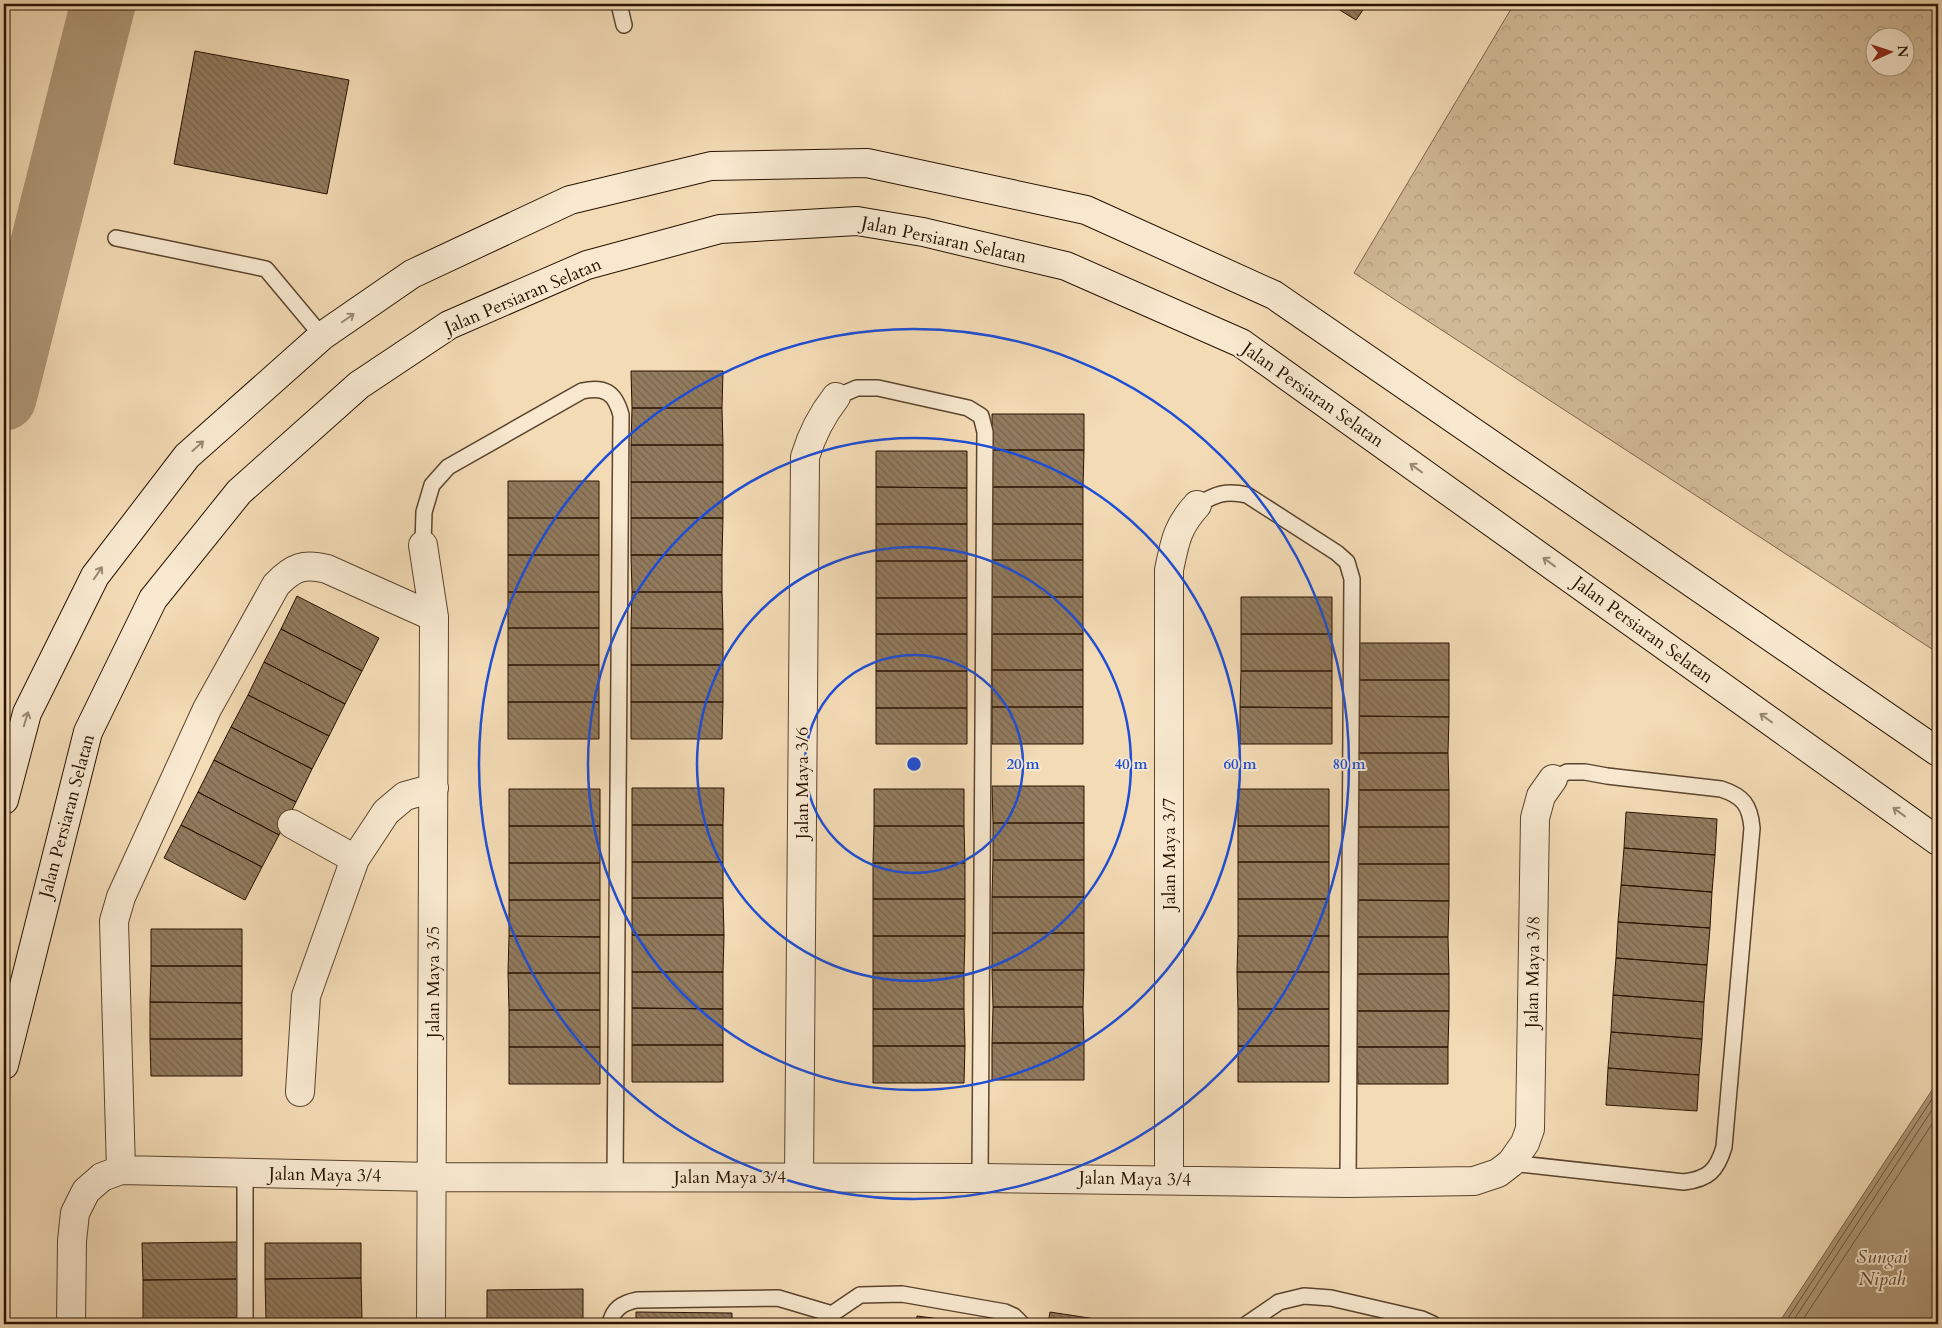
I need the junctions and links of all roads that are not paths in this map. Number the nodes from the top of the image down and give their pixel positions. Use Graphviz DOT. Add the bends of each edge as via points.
graph roads {
  1 [pos="619,4"];
  2 [pos="624,25"];
  3 [pos="116,238"];
  4 [pos="322,336"];
  5 [pos="836,397"];
  6 [pos="1197,504"];
  7 [pos="424,545"];
  8 [pos="434,616"];
  9 [pos="1938,752"];
  10 [pos="1553,780"];
  11 [pos="434,788"];
  12 [pos="4,800"];
  13 [pos="292,824"];
  14 [pos="1938,840"];
  15 [pos="355,859"];
  16 [pos="4,1066"];
  17 [pos="300,1092"];
  18 [pos="1511,1163"];
  19 [pos="121,1170"];
  20 [pos="245,1173"];
  21 [pos="432,1176"];
  22 [pos="615,1177"];
  23 [pos="799,1177"];
  24 [pos="980,1178"];
  25 [pos="1169,1180"];
  26 [pos="1348,1183"];
  27 [pos="830,1319"];
  28 [pos="71,1324"];
  29 [pos="245,1324"];
  30 [pos="431,1324"];
  31 [pos="610,1324"];
  32 [pos="1022,1324"];
  33 [pos="1247,1324"];
  34 [pos="1433,1324"];
  1 -- 2 [label="lane"];
  3 -- 4 [label="lane" via="266,269"];
  4 -- 9 [label="street, one-way" via="412,274 570,200 711,166 867,164 1086,210 1274,295"];
  12 -- 4 [label="street, one-way" via="27,713 96,576 187,456"];
  5 -- 23 [label="street, Jalan Maya 3/6" via="814,429 805,457"];
  5 -- 24 [label="lane" via="857,388 878,388 968,408 981,416 985,432"];
  6 -- 25 [label="street, Jalan Maya 3/7" via="1184,519 1169,570"];
  6 -- 26 [label="lane" via="1213,495 1232,492 1247,495 1337,553 1347,562 1352,579"];
  7 -- 8 [label="street, Jalan Maya 3/5"];
  7 -- 22 [label="lane" via="424,512 432,485 448,468 582,391 595,388 608,392 617,402 620,425"];
  8 -- 11 [label="street, Jalan Maya 3/5"];
  8 -- 19 [label="street" via="313,565 299,567 276,585 207,709 121,898 114,921"];
  10 -- 18 [label="street, Jalan Maya 3/8" via="1542,796 1535,818 1530,1129"];
  10 -- 18 [label="lane" via="1567,772 1585,772 1721,789 1734,794 1751,814 1724,1147 1720,1161 1711,1172 1699,1180 1684,1182"];
  11 -- 15 [label="street" via="405,796 386,812"];
  11 -- 21 [label="street, Jalan Maya 3/5"];
  13 -- 15 [label="street"];
  14 -- 16 [label="street, Jalan Persiaran Selatan, one-way" via="1241,343 1066,266 923,232 857,221 720,229 587,265 449,325 359,385 239,492 153,599 88,732"];
  15 -- 17 [label="street" via="306,996"];
  18 -- 26 [label="street, Jalan Maya 3/4" via="1498,1173 1474,1181"];
  19 -- 20 [label="street, Jalan Maya 3/4"];
  19 -- 28 [label="street, Jalan Maya 3/4" via="102,1177 86,1191 75,1213"];
  20 -- 21 [label="street, Jalan Maya 3/4"];
  20 -- 29 [label="lane"];
  21 -- 22 [label="street, Jalan Maya 3/4"];
  21 -- 30 [label="street, Jalan Maya 3/5"];
  22 -- 23 [label="street, Jalan Maya 3/4"];
  23 -- 24 [label="street, Jalan Maya 3/4"];
  24 -- 25 [label="street, Jalan Maya 3/4"];
  25 -- 26 [label="street, Jalan Maya 3/4"];
  27 -- 31 [label="lane" via="778,1298 637,1300 618,1307"];
  27 -- 32 [label="lane" via="860,1295 902,1294 1005,1312"];
  33 -- 34 [label="lane" via="1279,1302 1304,1296 1331,1298"];
}
